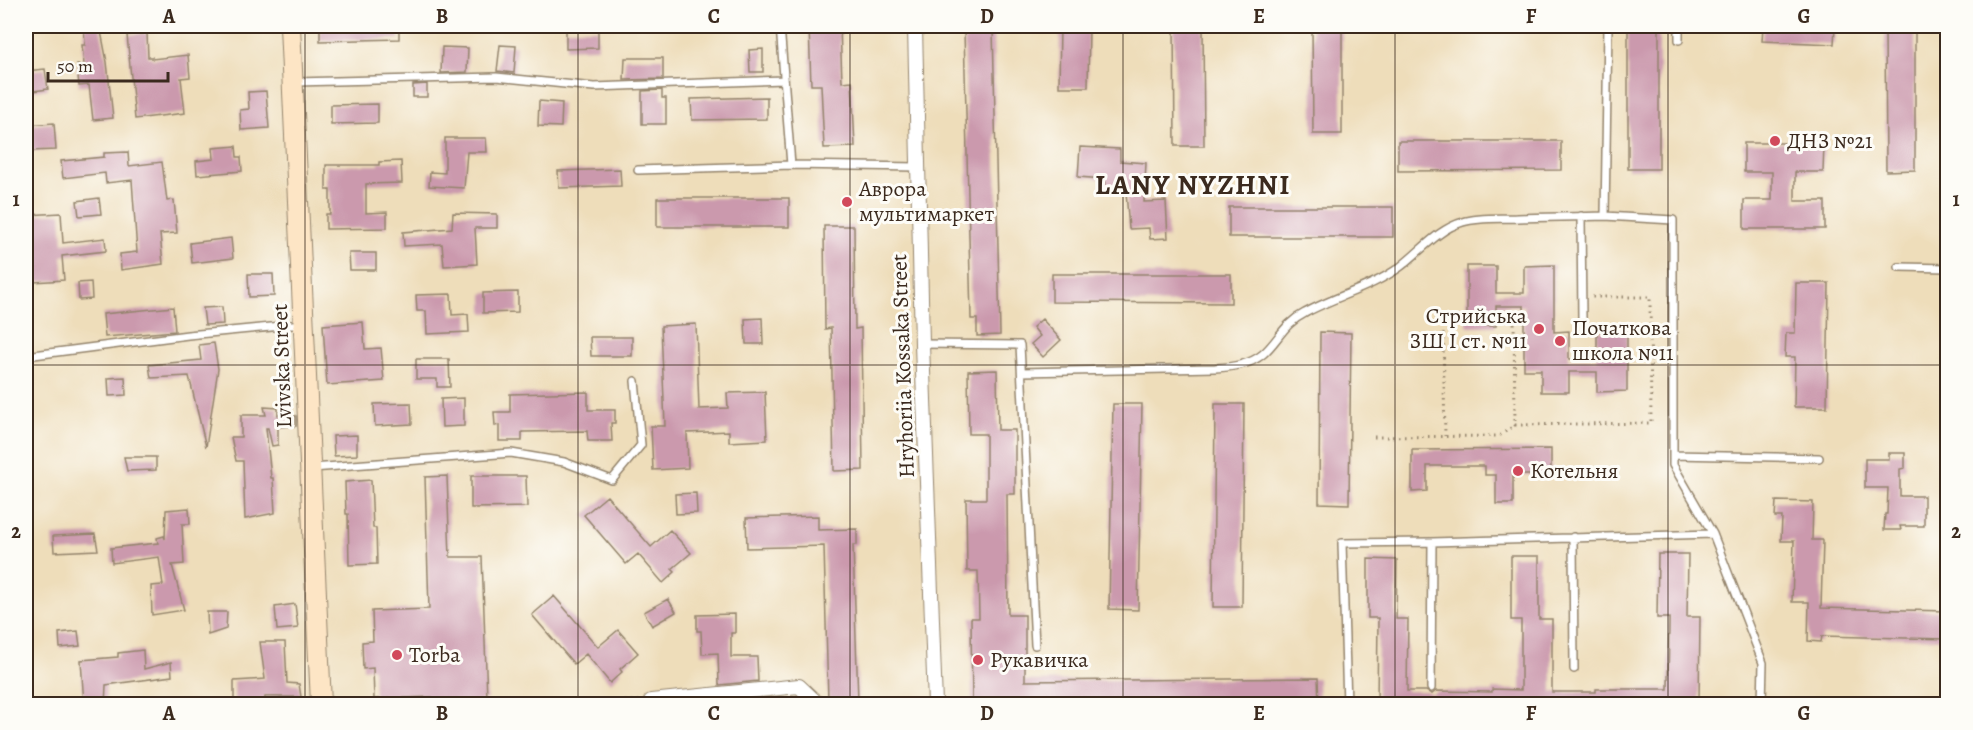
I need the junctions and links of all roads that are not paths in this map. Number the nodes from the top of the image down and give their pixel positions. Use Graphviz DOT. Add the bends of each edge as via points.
graph roads {
  1 [pos="290,26"];
  2 [pos="780,26"];
  3 [pos="915,26"];
  4 [pos="1608,26"];
  5 [pos="1679,26"];
  6 [pos="1679,39"];
  7 [pos="784,80"];
  8 [pos="293,82"];
  9 [pos="790,165"];
  10 [pos="918,167"];
  11 [pos="638,170"];
  12 [pos="1581,216"];
  13 [pos="1605,216"];
  14 [pos="1899,267"];
  15 [pos="1947,268"];
  16 [pos="1582,319"];
  17 [pos="305,324"];
  18 [pos="922,344"];
  19 [pos="26,356"];
  20 [pos="1022,372"];
  21 [pos="636,381"];
  22 [pos="1673,454"];
  23 [pos="1819,458"];
  24 [pos="310,468"];
  25 [pos="1713,534"];
  26 [pos="1573,537"];
  27 [pos="1432,542"];
  28 [pos="1035,645"];
  29 [pos="1574,669"];
  30 [pos="1431,688"];
  31 [pos="651,701"];
  32 [pos="321,705"];
  33 [pos="818,705"];
  34 [pos="935,705"];
  35 [pos="1347,705"];
  36 [pos="1762,705"];
  1 -- 8 [label="main road, Lvivska Street"];
  2 -- 7 [label="lane"];
  3 -- 10 [label="street, Hryhoriia Kossaka Street"];
  4 -- 13 [label="lane"];
  5 -- 6 [label="lane"];
  7 -- 8 [label="lane" via="594,87 496,77"];
  7 -- 9 [label="lane"];
  8 -- 17 [label="main road, Lvivska Street"];
  9 -- 10 [label="lane"];
  9 -- 11 [label="lane"];
  10 -- 18 [label="street, Hryhoriia Kossaka Street"];
  12 -- 13 [label="lane"];
  12 -- 16 [label="lane"];
  12 -- 20 [label="lane" via="1462,222 1387,274 1303,313 1286,325 1262,355 1237,366"];
  13 -- 22 [label="lane" via="1673,220"];
  14 -- 15 [label="lane"];
  17 -- 19 [label="lane"];
  17 -- 24 [label="main road, Lvivska Street"];
  18 -- 20 [label="lane" via="1020,345"];
  18 -- 34 [label="street, Hryhoriia Kossaka Street"];
  20 -- 28 [label="lane"];
  21 -- 24 [label="lane" via="641,445 612,480 564,462 511,453"];
  22 -- 23 [label="lane"];
  22 -- 25 [label="lane" via="1673,465"];
  24 -- 32 [label="main road, Lvivska Street"];
  25 -- 26 [label="lane"];
  25 -- 36 [label="lane" via="1764,663"];
  26 -- 27 [label="lane"];
  26 -- 29 [label="lane"];
  27 -- 30 [label="lane"];
  27 -- 35 [label="lane" via="1342,543"];
  31 -- 33 [label="street" via="799,686"];
}
